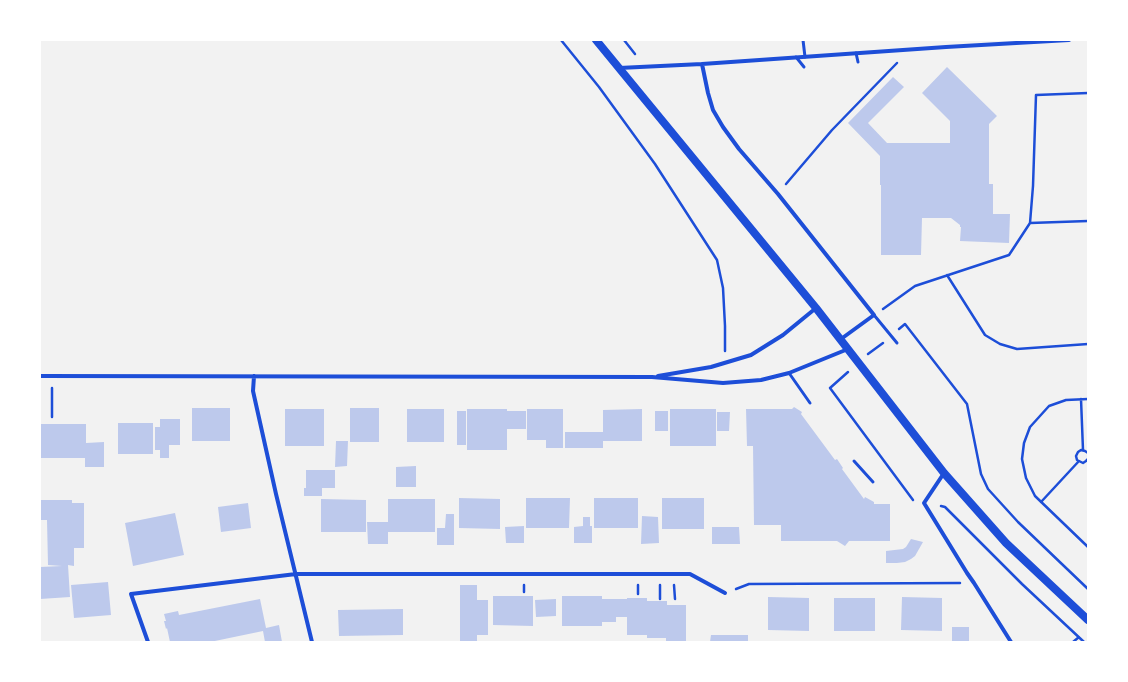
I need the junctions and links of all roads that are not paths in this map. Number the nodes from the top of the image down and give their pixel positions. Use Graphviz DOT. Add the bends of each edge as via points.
graph roads {
  1 [pos="596,40"];
  2 [pos="803,40"];
  3 [pos="1069,40"];
  4 [pos="856,53"];
  5 [pos="796,57"];
  6 [pos="805,57"];
  7 [pos="858,62"];
  8 [pos="702,64"];
  9 [pos="804,67"];
  10 [pos="619,68"];
  11 [pos="816,308"];
  12 [pos="874,315"];
  13 [pos="840,340"];
  14 [pos="897,343"];
  15 [pos="848,349"];
  16 [pos="789,373"];
  17 [pos="40,376"];
  18 [pos="254,376"];
  19 [pos="652,377"];
  20 [pos="810,403"];
  21 [pos="854,461"];
  22 [pos="944,473"];
  23 [pos="873,482"];
  24 [pos="296,574"];
  25 [pos="725,593"];
  26 [pos="1088,620"];
  27 [pos="148,642"];
  28 [pos="312,642"];
  29 [pos="1011,642"];
  1 -- 10 [label="main road"];
  2 -- 6 [label="lane"];
  3 -- 4 [label="street"];
  4 -- 6 [label="street"];
  4 -- 7 [label="lane"];
  5 -- 6 [label="street"];
  5 -- 8 [label="street"];
  5 -- 9 [label="lane"];
  8 -- 10 [label="street"];
  8 -- 12 [label="street" via="713,110 723,127"];
  10 -- 11 [label="main road"];
  11 -- 13 [label="main road"];
  11 -- 19 [label="street" via="783,335 751,355 711,367"];
  12 -- 13 [label="street"];
  12 -- 14 [label="lane"];
  13 -- 15 [label="main road"];
  15 -- 16 [label="street"];
  15 -- 22 [label="main road"];
  16 -- 19 [label="street" via="761,380 723,383"];
  16 -- 20 [label="lane"];
  17 -- 18 [label="street"];
  18 -- 19 [label="street"];
  18 -- 24 [label="street" via="253,391"];
  21 -- 23 [label="lane"];
  22 -- 26 [label="main road" via="1006,543"];
  22 -- 29 [label="street" via="924,503"];
  24 -- 25 [label="street" via="690,574"];
  24 -- 27 [label="street" via="131,594"];
  24 -- 28 [label="street"];
}
